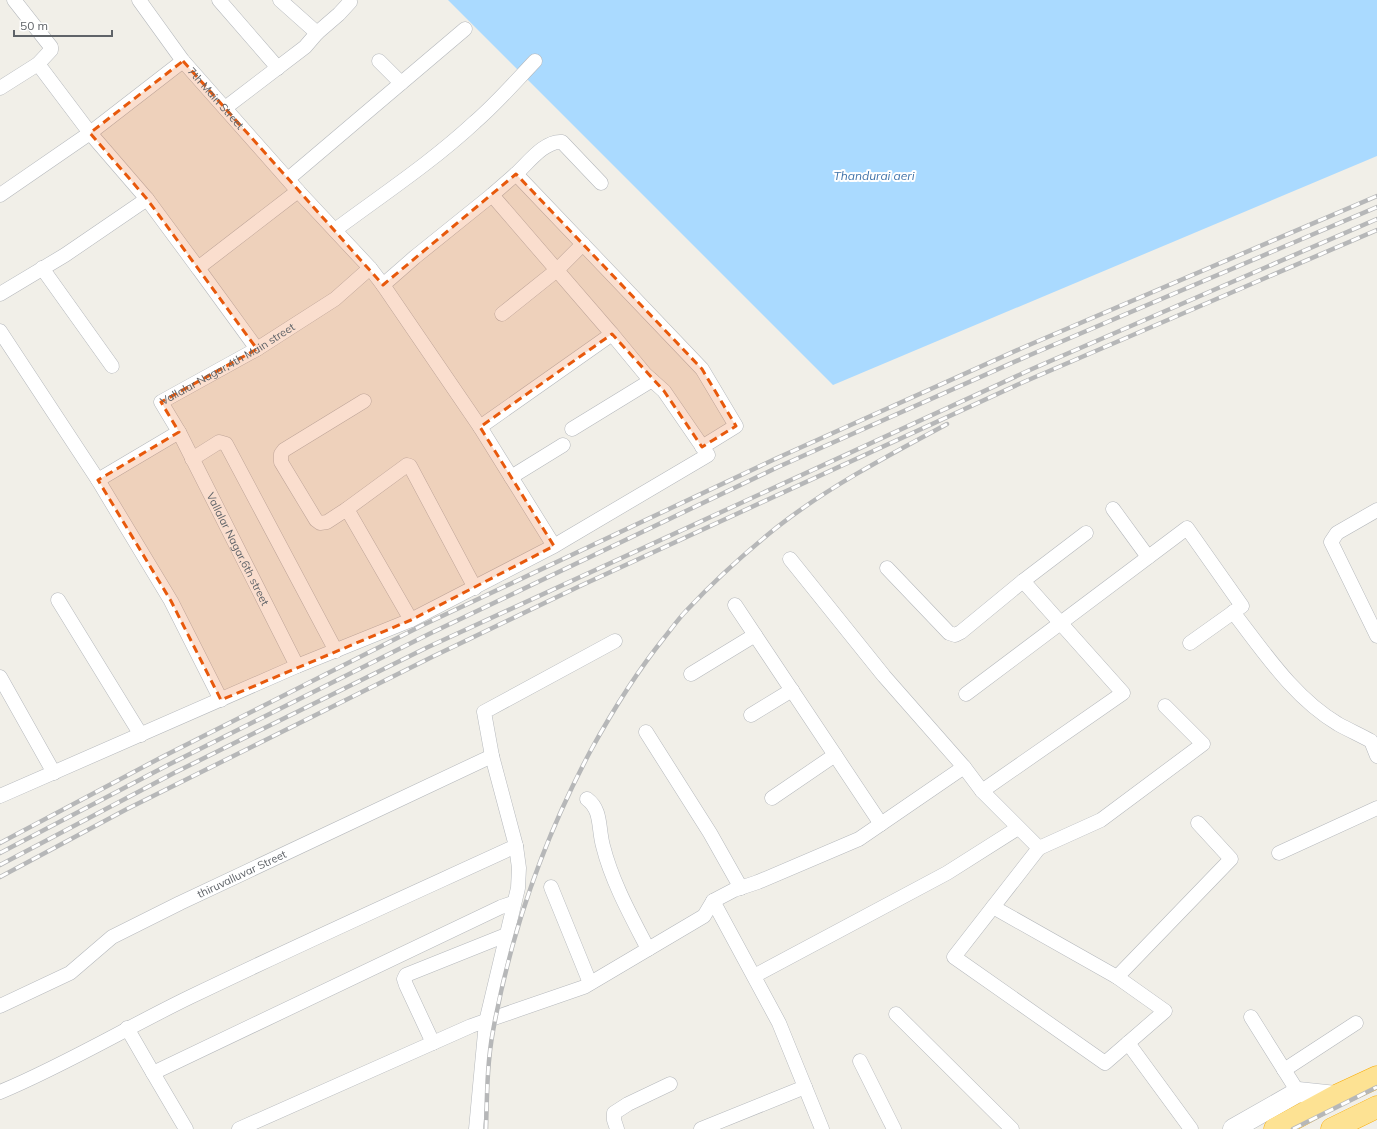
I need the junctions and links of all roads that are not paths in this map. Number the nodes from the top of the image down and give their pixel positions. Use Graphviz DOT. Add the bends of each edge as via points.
graph roads {
  1 [pos="14,0"];
  2 [pos="139,0"];
  3 [pos="219,0"];
  4 [pos="280,0"];
  5 [pos="349,0"];
  6 [pos="465,29"];
  7 [pos="317,33"];
  8 [pos="535,60"];
  9 [pos="183,61"];
  10 [pos="379,61"];
  11 [pos="38,64"];
  12 [pos="278,68"];
  13 [pos="401,83"];
  14 [pos="0,88"];
  15 [pos="225,108"];
  16 [pos="90,133"];
  17 [pos="516,174"];
  18 [pos="288,179"];
  19 [pos="601,183"];
  20 [pos="298,191"];
  21 [pos="492,194"];
  22 [pos="0,195"];
  23 [pos="147,199"];
  24 [pos="335,230"];
  25 [pos="583,244"];
  26 [pos="42,268"];
  27 [pos="198,268"];
  28 [pos="370,268"];
  29 [pos="557,270"];
  30 [pos="384,285"];
  31 [pos="0,294"];
  32 [pos="502,314"];
  33 [pos="0,330"];
  34 [pos="612,334"];
  35 [pos="258,350"];
  36 [pos="112,366"];
  37 [pos="652,380"];
  38 [pos="364,401"];
  39 [pos="480,427"];
  40 [pos="572,429"];
  41 [pos="179,432"];
  42 [pos="563,445"];
  43 [pos="702,447"];
  44 [pos="192,459"];
  45 [pos="511,477"];
  46 [pos="98,480"];
  47 [pos="347,509"];
  48 [pos="1113,509"];
  49 [pos="1377,510"];
  50 [pos="1086,533"];
  51 [pos="554,546"];
  52 [pos="1148,557"];
  53 [pos="790,559"];
  54 [pos="887,568"];
  55 [pos="1023,581"];
  56 [pos="475,588"];
  57 [pos="58,600"];
  58 [pos="735,605"];
  59 [pos="1233,612"];
  60 [pos="411,620"];
  61 [pos="1062,622"];
  62 [pos="755,635"];
  63 [pos="1377,636"];
  64 [pos="616,641"];
  65 [pos="1190,643"];
  66 [pos="336,651"];
  67 [pos="297,666"];
  68 [pos="691,674"];
  69 [pos="0,677"];
  70 [pos="792,690"];
  71 [pos="966,694"];
  72 [pos="221,700"];
  73 [pos="1165,706"];
  74 [pos="751,715"];
  75 [pos="646,732"];
  76 [pos="141,735"];
  77 [pos="835,755"];
  78 [pos="492,756"];
  79 [pos="1377,756"];
  80 [pos="964,767"];
  81 [pos="54,773"];
  82 [pos="982,791"];
  83 [pos="0,796"];
  84 [pos="772,798"];
  85 [pos="587,799"];
  86 [pos="1377,808"];
  87 [pos="1198,823"];
  88 [pos="881,824"];
  89 [pos="1018,828"];
  90 [pos="516,846"];
  91 [pos="1039,848"];
  92 [pos="1279,853"];
  93 [pos="551,887"];
  94 [pos="741,888"];
  95 [pos="713,901"];
  96 [pos="513,904"];
  97 [pos="993,907"];
  98 [pos="506,935"];
  99 [pos="648,949"];
  100 [pos="754,976"];
  101 [pos="1117,978"];
  102 [pos="590,983"];
  103 [pos="0,1006"];
  104 [pos="896,1014"];
  105 [pos="1251,1017"];
  106 [pos="486,1022"];
  107 [pos="1356,1023"];
  108 [pos="127,1028"];
  109 [pos="433,1043"];
  110 [pos="1128,1043"];
  111 [pos="860,1061"];
  112 [pos="1284,1070"];
  113 [pos="153,1073"];
  114 [pos="1377,1077"];
  115 [pos="670,1084"];
  116 [pos="805,1087"];
  117 [pos="0,1092"];
  118 [pos="1298,1092"];
  119 [pos="1336,1096"];
  120 [pos="1377,1107"];
  121 [pos="729,1124"];
  122 [pos="1341,1126"];
  123 [pos="186,1129"];
  124 [pos="239,1129"];
  125 [pos="476,1129"];
  126 [pos="617,1129"];
  127 [pos="701,1129"];
  128 [pos="822,1129"];
  129 [pos="894,1129"];
  130 [pos="1012,1129"];
  131 [pos="1191,1129"];
  132 [pos="1233,1129"];
  133 [pos="1275,1129"];
  1 -- 11 [label="street" via="51,47 49,54"];
  2 -- 9 [label="street, 7th Main Street"];
  3 -- 12 [label="street"];
  4 -- 7 [label="street"];
  5 -- 7 [label="street" via="339,14"];
  6 -- 13 [label="street"];
  7 -- 12 [label="street" via="305,47"];
  8 -- 24 [label="street" via="499,100 444,149"];
  9 -- 15 [label="street, 7th Main Street"];
  9 -- 16 [label="street"];
  10 -- 13 [label="street"];
  11 -- 14 [label="street"];
  11 -- 16 [label="street"];
  12 -- 15 [label="street"];
  13 -- 18 [label="street"];
  15 -- 18 [label="street, 7th Main Street"];
  16 -- 22 [label="street"];
  16 -- 23 [label="street"];
  17 -- 19 [label="street" via="554,141 562,142"];
  17 -- 21 [label="street"];
  17 -- 25 [label="street"];
  18 -- 20 [label="street, 7th Main Street"];
  20 -- 24 [label="street, 7th Main Street"];
  20 -- 27 [label="street"];
  21 -- 29 [label="street"];
  21 -- 30 [label="street"];
  23 -- 26 [label="street"];
  23 -- 27 [label="street"];
  24 -- 28 [label="street, 7th Main Street"];
  25 -- 29 [label="street"];
  25 -- 43 [label="street" via="702,369 736,426"];
  26 -- 31 [label="street"];
  26 -- 36 [label="street"];
  27 -- 35 [label="street"];
  28 -- 30 [label="street"];
  28 -- 35 [label="street, Vallalar Nagar,4th Main street" via="335,299"];
  29 -- 32 [label="street"];
  29 -- 34 [label="street"];
  30 -- 39 [label="street"];
  33 -- 46 [label="street"];
  34 -- 37 [label="street"];
  34 -- 39 [label="street"];
  35 -- 41 [label="street, Vallalar Nagar,4th Main street" via="161,402"];
  37 -- 40 [label="street"];
  37 -- 43 [label="street" via="664,391"];
  38 -- 47 [label="street" via="290,445 281,454 281,462 316,520 320,523 327,522"];
  39 -- 45 [label="street"];
  41 -- 44 [label="street, Vallalar Nagar,6th street"];
  41 -- 46 [label="street"];
  42 -- 45 [label="street"];
  43 -- 51 [label="street" via="708,455"];
  44 -- 66 [label="street" via="219,442 226,444"];
  44 -- 67 [label="street, Vallalar Nagar,6th street"];
  45 -- 51 [label="street"];
  46 -- 72 [label="street" via="171,601"];
  47 -- 56 [label="street" via="410,466"];
  47 -- 60 [label="street"];
  48 -- 52 [label="street"];
  49 -- 63 [label="street" via="1337,533 1331,542"];
  50 -- 55 [label="street"];
  51 -- 56 [label="street"];
  52 -- 59 [label="street" via="1187,528 1242,606"];
  52 -- 61 [label="street"];
  53 -- 80 [label="street" via="884,676"];
  54 -- 55 [label="street" via="949,633 954,635"];
  55 -- 61 [label="street"];
  56 -- 60 [label="street"];
  57 -- 76 [label="street"];
  58 -- 62 [label="street"];
  59 -- 65 [label="street"];
  59 -- 79 [label="street" via="1290,684 1338,724 1371,741"];
  60 -- 66 [label="street"];
  61 -- 71 [label="street"];
  61 -- 82 [label="street" via="1123,693"];
  62 -- 68 [label="street"];
  62 -- 70 [label="street"];
  64 -- 78 [label="street" via="484,712"];
  66 -- 67 [label="street"];
  67 -- 72 [label="street"];
  69 -- 81 [label="street"];
  70 -- 74 [label="street"];
  70 -- 77 [label="street"];
  72 -- 76 [label="street"];
  73 -- 91 [label="street" via="1203,744 1101,820"];
  75 -- 94 [label="street" via="710,833"];
  76 -- 81 [label="street"];
  77 -- 84 [label="street"];
  77 -- 88 [label="street"];
  78 -- 90 [label="street"];
  78 -- 103 [label="street, thiruvalluvar Street" via="173,906 112,937 70,973"];
  80 -- 82 [label="street"];
  80 -- 88 [label="street"];
  81 -- 83 [label="street"];
  82 -- 89 [label="street"];
  85 -- 99 [label="street" via="598,811 599,831 606,860"];
  86 -- 92 [label="street"];
  87 -- 101 [label="street" via="1231,859"];
  88 -- 94 [label="street" via="860,839"];
  89 -- 91 [label="street"];
  89 -- 100 [label="street" via="947,873"];
  90 -- 96 [label="street" via="518,888"];
  90 -- 108 [label="street" via="277,955"];
  91 -- 97 [label="street"];
  93 -- 102 [label="street"];
  94 -- 95 [label="street"];
  95 -- 99 [label="street" via="704,916"];
  95 -- 100 [label="street"];
  96 -- 98 [label="street"];
  96 -- 113 [label="street" via="494,910"];
  97 -- 101 [label="street"];
  97 -- 110 [label="street" via="954,957 1105,1062"];
  98 -- 106 [label="street"];
  98 -- 109 [label="street" via="406,975 404,980"];
  99 -- 102 [label="street"];
  100 -- 116 [label="street" via="779,1023"];
  101 -- 110 [label="street" via="1165,1011"];
  102 -- 106 [label="street"];
  104 -- 130 [label="street"];
  105 -- 112 [label="street"];
  106 -- 109 [label="street"];
  106 -- 125 [label="street"];
  107 -- 112 [label="street"];
  108 -- 113 [label="street"];
  108 -- 117 [label="street" via="27,1081"];
  109 -- 124 [label="street"];
  110 -- 131 [label="street"];
  111 -- 129 [label="street"];
  112 -- 118 [label="street"];
  113 -- 123 [label="street"];
  114 -- 119 [label="highway"];
  115 -- 126 [label="street" via="614,1113"];
  116 -- 121 [label="street"];
  116 -- 128 [label="street"];
  118 -- 119 [label="street"];
  118 -- 132 [label="street"];
  119 -- 133 [label="highway"];
  120 -- 122 [label="highway"];
  121 -- 127 [label="street"];
}
